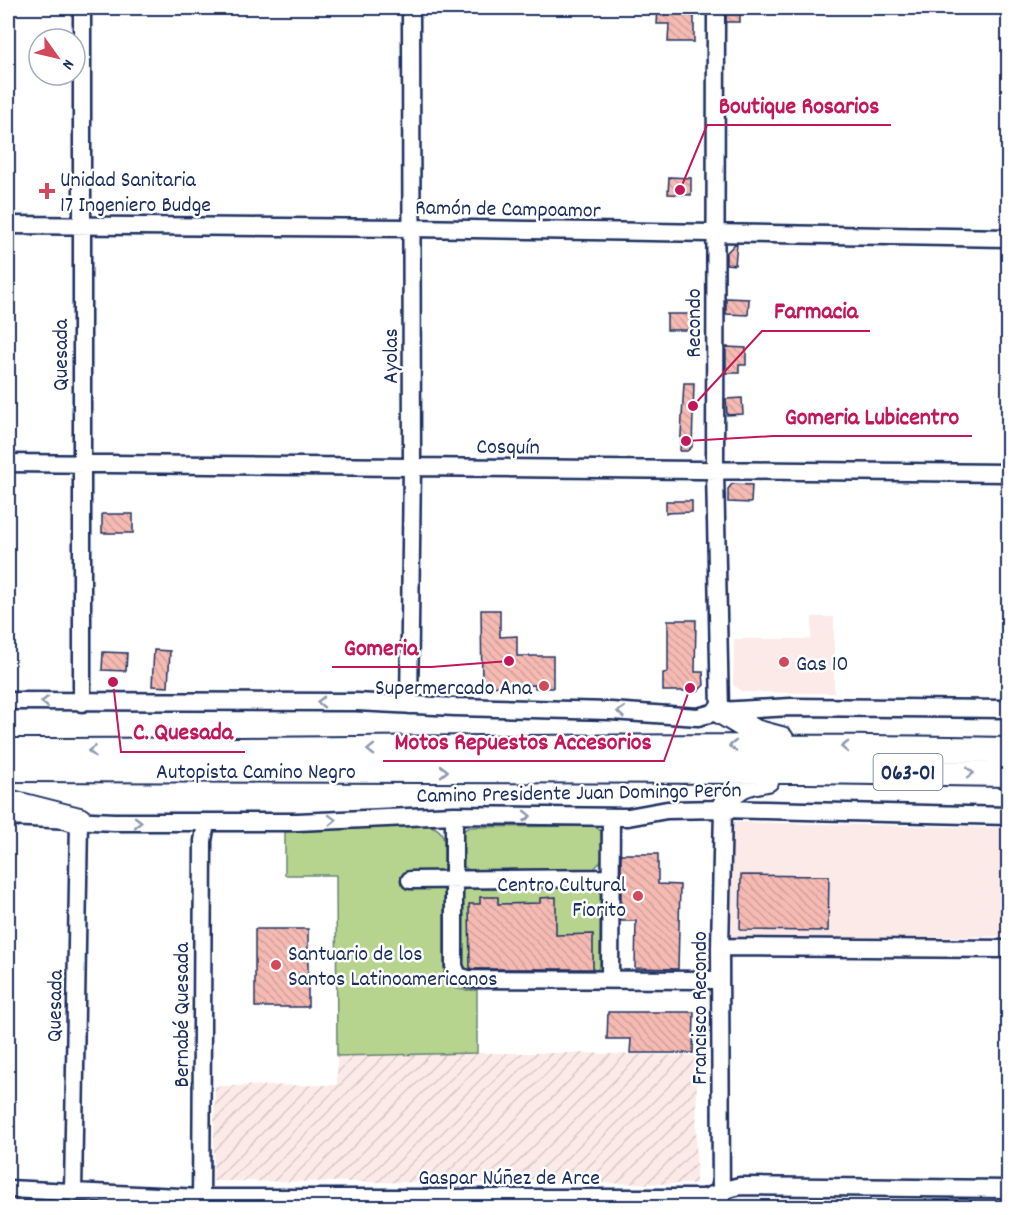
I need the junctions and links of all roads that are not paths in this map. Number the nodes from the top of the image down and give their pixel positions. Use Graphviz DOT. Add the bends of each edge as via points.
graph roads {
  1 [pos="82,8"];
  2 [pos="411,8"];
  3 [pos="716,8"];
  4 [pos="8,225"];
  5 [pos="81,225"];
  6 [pos="411,228"];
  7 [pos="715,232"];
  8 [pos="1008,238"];
  9 [pos="8,463"];
  10 [pos="82,463"];
  11 [pos="412,466"];
  12 [pos="715,471"];
  13 [pos="1008,474"];
  14 [pos="8,701"];
  15 [pos="82,703"];
  16 [pos="409,705"];
  17 [pos="1008,709"];
  18 [pos="720,711"];
  19 [pos="813,746"];
  20 [pos="1008,750"];
  21 [pos="8,751"];
  22 [pos="8,769"];
  23 [pos="807,771"];
  24 [pos="1008,774"];
  25 [pos="8,802"];
  26 [pos="723,809"];
  27 [pos="454,815"];
  28 [pos="1008,816"];
  29 [pos="8,817"];
  30 [pos="611,817"];
  31 [pos="79,820"];
  32 [pos="206,823"];
  33 [pos="610,878"];
  34 [pos="454,879"];
  35 [pos="410,880"];
  36 [pos="720,947"];
  37 [pos="1008,949"];
  38 [pos="610,979"];
  39 [pos="720,980"];
  40 [pos="8,1189"];
  41 [pos="1008,1189"];
  42 [pos="73,1193"];
  43 [pos="721,1200"];
  44 [pos="201,1203"];
  1 -- 5 [label="street, Quesada"];
  2 -- 6 [label="street, Ayolas"];
  3 -- 7 [label="street, Recondo"];
  4 -- 5 [label="street, Ramón de Campoamor"];
  5 -- 6 [label="street, Ramón de Campoamor"];
  5 -- 10 [label="street, Quesada"];
  6 -- 7 [label="street, Ramón de Campoamor"];
  6 -- 11 [label="street, Ayolas"];
  7 -- 8 [label="street, Ramón de Campoamor"];
  7 -- 12 [label="street, Recondo"];
  9 -- 10 [label="street, Cosquín"];
  10 -- 11 [label="street, Cosquín"];
  10 -- 15 [label="street, Quesada"];
  11 -- 12 [label="street, Cosquín"];
  11 -- 16 [label="street, Ayolas"];
  12 -- 13 [label="street, Cosquín"];
  12 -- 18 [label="street, Recondo"];
  15 -- 14 [label="street, one-way"];
  16 -- 15 [label="street, one-way"];
  18 -- 16 [label="street, one-way" via="698,717 674,717 611,711"];
  17 -- 18 [label="street" via="791,707"];
  18 -- 19 [label="highway" via="755,732"];
  20 -- 19 [label="highway, Autopista Camino Negro / 063-01, one-way"];
  19 -- 21 [label="highway, Autopista Camino Negro / 063-01, one-way"];
  22 -- 23 [label="highway, Autopista Camino Negro / 063-01, one-way"];
  23 -- 24 [label="highway, Autopista Camino Negro / 063-01, one-way"];
  23 -- 26 [label="highway" via="746,783 730,794"];
  25 -- 31 [label="highway"];
  26 -- 28 [label="street, Camino Presidente Juan Domingo Perón"];
  26 -- 30 [label="street, Camino Presidente Juan Domingo Perón"];
  26 -- 36 [label="street, Francisco Recondo"];
  27 -- 30 [label="street, Camino Presidente Juan Domingo Perón, one-way"];
  32 -- 27 [label="street, Camino Presidente Juan Domingo Perón, one-way"];
  27 -- 34 [label="street"];
  29 -- 31 [label="street, Camino Presidente Juan Domingo Perón"];
  30 -- 33 [label="street"];
  31 -- 32 [label="street, Camino Presidente Juan Domingo Perón, one-way"];
  31 -- 42 [label="street, Quesada"];
  32 -- 44 [label="street, Bernabé Quesada"];
  33 -- 34 [label="street"];
  33 -- 38 [label="street"];
  34 -- 35 [label="street"];
  34 -- 38 [label="street" via="454,966 458,976 468,980"];
  36 -- 37 [label="street"];
  36 -- 39 [label="street, Francisco Recondo"];
  38 -- 39 [label="street"];
  39 -- 43 [label="street, Francisco Recondo"];
  40 -- 42 [label="street, Gaspar Núñez de Arce"];
  41 -- 43 [label="street, Gaspar Núñez de Arce" via="740,1186 732,1188"];
  42 -- 44 [label="street, Gaspar Núñez de Arce"];
  43 -- 44 [label="street, Gaspar Núñez de Arce"];
}
